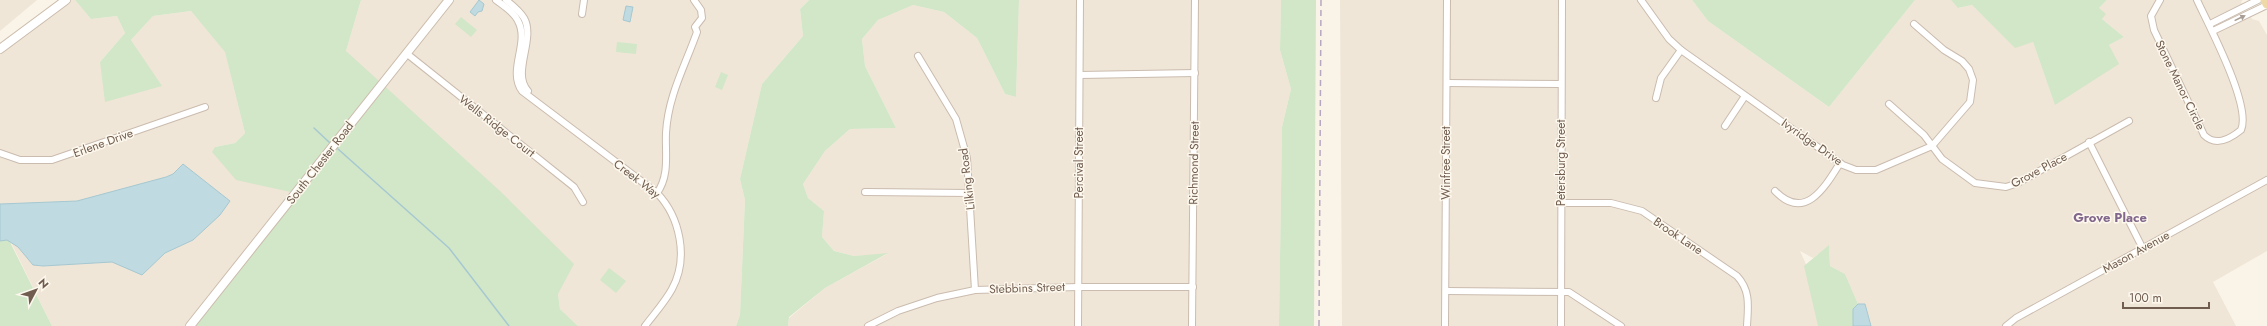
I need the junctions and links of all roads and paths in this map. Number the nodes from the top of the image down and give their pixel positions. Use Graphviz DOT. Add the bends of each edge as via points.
graph roads {
  1 [pos="450,0"];
  2 [pos="496,0"];
  3 [pos="506,0"];
  4 [pos="584,0"];
  5 [pos="694,0"];
  6 [pos="1080,0"];
  7 [pos="1195,0"];
  8 [pos="1447,0"];
  9 [pos="1562,0"];
  10 [pos="1641,0"];
  11 [pos="2160,0"];
  12 [pos="2197,0"];
  13 [pos="2258,0"];
  14 [pos="2265,0"];
  15 [pos="61,2"];
  16 [pos="2267,4"];
  17 [pos="582,14"];
  18 [pos="1914,24"];
  19 [pos="2210,24"];
  20 [pos="2213,31"];
  21 [pos="0,49"];
  22 [pos="1681,50"];
  23 [pos="406,53"];
  24 [pos="918,56"];
  25 [pos="1195,73"];
  26 [pos="1080,75"];
  27 [pos="1447,83"];
  28 [pos="1561,84"];
  29 [pos="1745,96"];
  30 [pos="1656,98"];
  31 [pos="537,101"];
  32 [pos="1889,104"];
  33 [pos="205,107"];
  34 [pos="2129,121"];
  35 [pos="1725,126"];
  36 [pos="2089,142"];
  37 [pos="1932,146"];
  38 [pos="0,153"];
  39 [pos="1840,163"];
  40 [pos="2267,180"];
  41 [pos="1775,191"];
  42 [pos="865,192"];
  43 [pos="656,193"];
  44 [pos="970,193"];
  45 [pos="583,202"];
  46 [pos="1561,203"];
  47 [pos="2143,249"];
  48 [pos="1078,287"];
  49 [pos="1193,288"];
  50 [pos="975,290"];
  51 [pos="1561,290"];
  52 [pos="1446,291"];
  53 [pos="190,326"];
  54 [pos="645,326"];
  55 [pos="868,326"];
  56 [pos="1078,326"];
  57 [pos="1192,326"];
  58 [pos="1445,326"];
  59 [pos="1561,326"];
  60 [pos="1621,326"];
  61 [pos="1747,326"];
  62 [pos="2006,326"];
  1 -- 23 [label="street, South Chester Road"];
  2 -- 31 [label="street, Creek Way" via="515,16 521,26 517,82 522,91"];
  3 -- 31 [label="street, Creek Way" via="520,12 527,25 522,80"];
  4 -- 17 [label="street"];
  5 -- 43 [label="street" via="702,10 702,18 695,27 697,32 681,68 671,100 666,133 664,180"];
  6 -- 26 [label="street, Percival Street"];
  7 -- 25 [label="street, Richmond Street"];
  8 -- 27 [label="street, Winfree Street"];
  9 -- 28 [label="street, Petersburg Street"];
  10 -- 22 [label="street, Ivyridge Drive" via="1669,39"];
  11 -- 20 [label="street, Stone Manor Circle" via="2151,16 2154,30 2204,135 2220,142 2241,130 2244,118"];
  12 -- 19 [label="street, Stone Manor Circle"];
  13 -- 19 [label="street"];
  14 -- 16 [label="main road"];
  15 -- 21 [label="street"];
  20 -- 16 [label="street, one-way"];
  18 -- 37 [label="street, Ivyridge Drive" via="1944,50 1962,61 1969,69 1973,80 1970,102"];
  19 -- 20 [label="street, Stone Manor Circle"];
  22 -- 29 [label="street, Ivyridge Drive"];
  22 -- 30 [label="street" via="1661,78"];
  23 -- 45 [label="street, Wells Ridge Court" via="574,186"];
  23 -- 53 [label="street, South Chester Road"];
  24 -- 44 [label="street, Lilking Road" via="956,119 967,158"];
  25 -- 26 [label="street"];
  25 -- 49 [label="street, Richmond Street"];
  26 -- 48 [label="street, Percival Street"];
  27 -- 28 [label="street"];
  27 -- 52 [label="street, Winfree Street"];
  28 -- 46 [label="street, Petersburg Street"];
  29 -- 35 [label="street"];
  29 -- 39 [label="street, Ivyridge Drive"];
  31 -- 43 [label="street, Creek Way"];
  32 -- 37 [label="street, Grove Place" via="1924,135"];
  33 -- 38 [label="street, Erlene Drive" via="52,160 20,160"];
  34 -- 36 [label="street, Grove Place"];
  36 -- 37 [label="street, Grove Place" via="2018,183 2006,187 1976,183 1942,159"];
  36 -- 47 [label="street"];
  37 -- 39 [label="street, Ivyridge Drive" via="1876,170 1856,170"];
  39 -- 41 [label="street" via="1824,190 1808,201 1794,202"];
  40 -- 47 [label="street, Mason Avenue"];
  42 -- 44 [label="street"];
  43 -- 54 [label="street, Creek Way" via="669,207 674,218 680,244 680,261 672,289"];
  44 -- 50 [label="street, Lilking Road"];
  46 -- 51 [label="street, Petersburg Street"];
  46 -- 61 [label="street, Brook Lane" via="1611,203 1642,211 1737,276 1746,289"];
  47 -- 62 [label="street, Mason Avenue" via="2016,318"];
  48 -- 49 [label="street, Stebbins Street"];
  48 -- 50 [label="street, Stebbins Street"];
  48 -- 56 [label="street, Percival Street"];
  49 -- 57 [label="street, Richmond Street"];
  50 -- 55 [label="street, Stebbins Street" via="937,298 898,311"];
  51 -- 52 [label="street"];
  51 -- 59 [label="street, Petersburg Street"];
  51 -- 60 [label="street" via="1574,294"];
  52 -- 58 [label="street, Winfree Street"];
}
